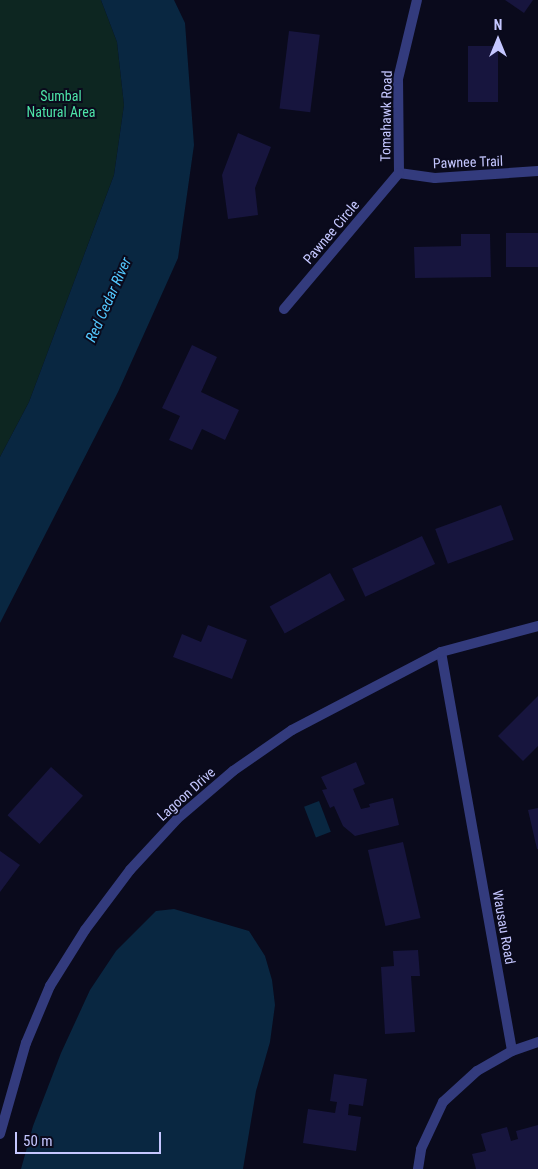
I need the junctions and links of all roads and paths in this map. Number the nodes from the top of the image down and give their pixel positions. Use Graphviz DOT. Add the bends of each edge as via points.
graph roads {
  1 [pos="416,0"];
  2 [pos="538,171"];
  3 [pos="400,174"];
  4 [pos="284,309"];
  5 [pos="538,626"];
  6 [pos="441,652"];
  7 [pos="538,1042"];
  8 [pos="512,1051"];
  9 [pos="0,1134"];
  10 [pos="418,1169"];
  1 -- 3 [label="street, Tomahawk Road" via="398,79"];
  2 -- 3 [label="street, Pawnee Trail" via="435,178"];
  3 -- 4 [label="street, Pawnee Circle"];
  5 -- 6 [label="street, Lagoon Drive"];
  6 -- 8 [label="street, Wausau Road"];
  6 -- 9 [label="street, Lagoon Drive" via="292,730 232,771 176,819 130,870 85,930 50,986 26,1043"];
  7 -- 8 [label="street"];
  8 -- 10 [label="street" via="476,1071 444,1102 421,1149"];
}
